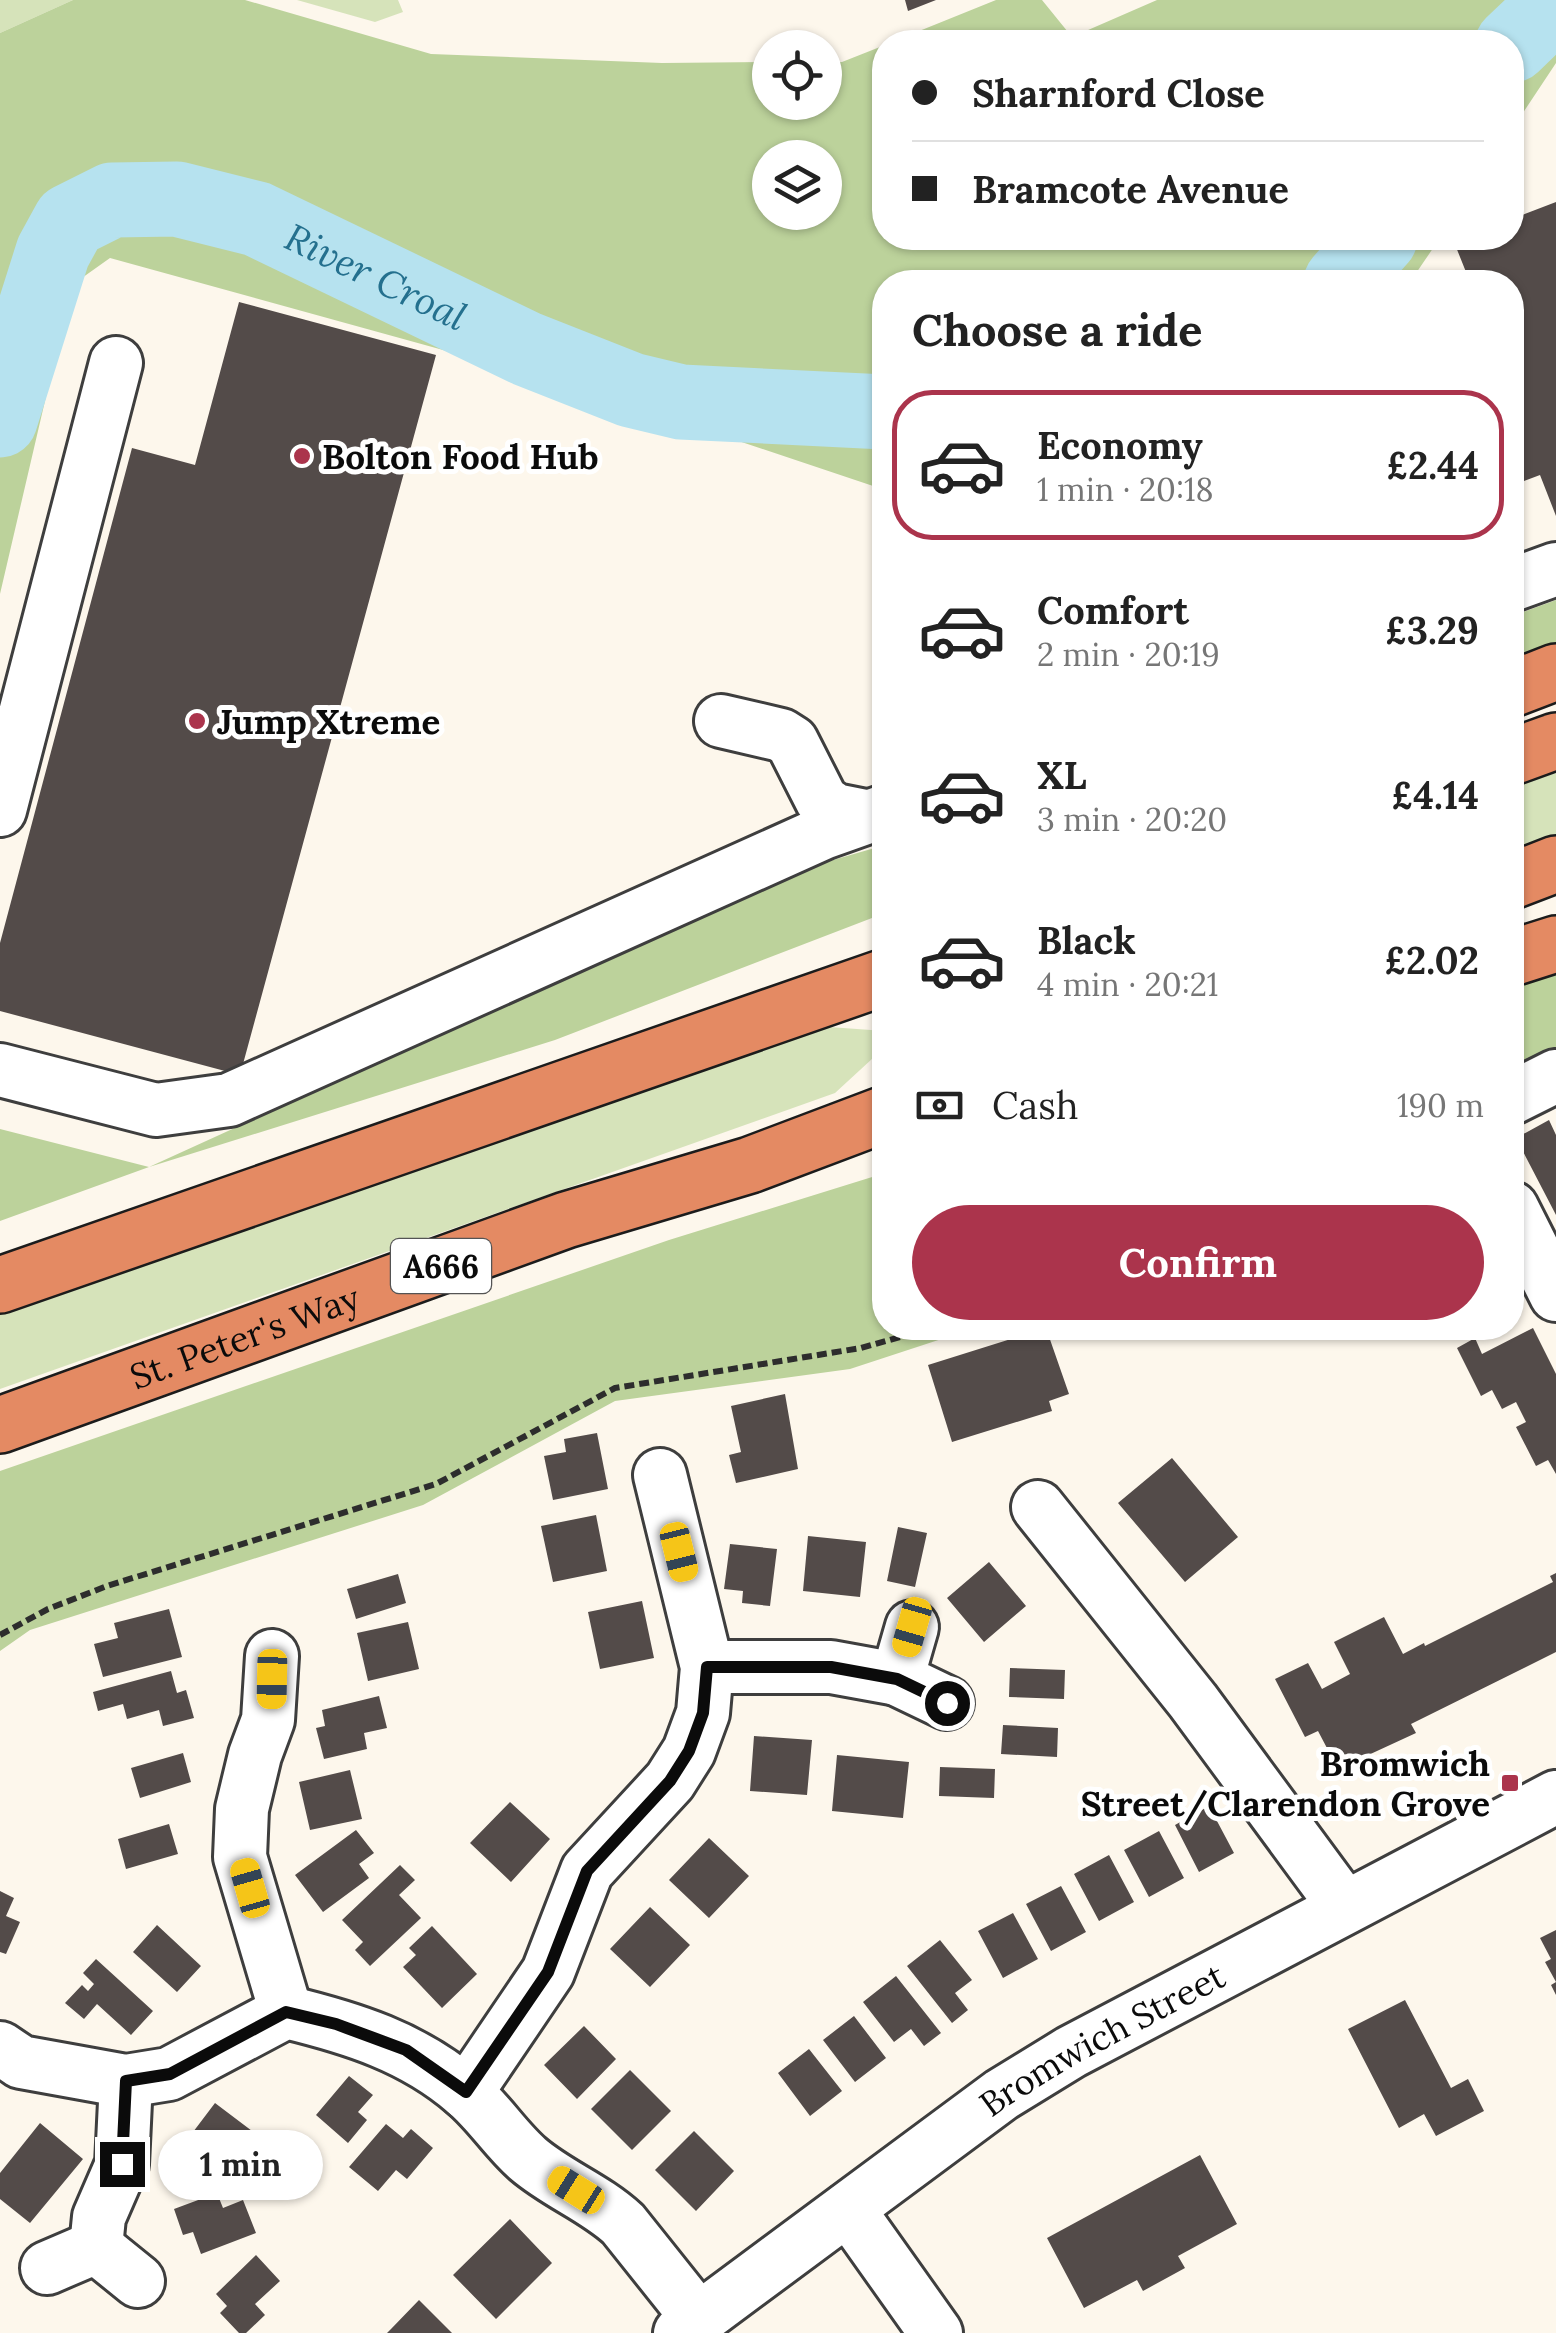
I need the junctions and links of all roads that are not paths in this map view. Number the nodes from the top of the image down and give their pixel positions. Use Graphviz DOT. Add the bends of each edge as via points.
graph roads {
  1 [pos="116,363"];
  2 [pos="1556,569"];
  3 [pos="1524,581"];
  4 [pos="1556,672"];
  5 [pos="1524,684"];
  6 [pos="721,721"];
  7 [pos="1556,741"];
  8 [pos="1524,752"];
  9 [pos="0,810"];
  10 [pos="872,814"];
  11 [pos="872,816"];
  12 [pos="1556,864"];
  13 [pos="1524,876"];
  14 [pos="1556,944"];
  15 [pos="1524,954"];
  16 [pos="872,982"];
  17 [pos="0,1070"];
  18 [pos="1556,1076"];
  19 [pos="1524,1092"];
  20 [pos="872,1119"];
  21 [pos="872,1135"];
  22 [pos="750,1165"];
  23 [pos="1524,1229"];
  24 [pos="1553,1281"];
  25 [pos="0,1285"];
  26 [pos="0,1424"];
  27 [pos="660,1475"];
  28 [pos="1038,1507"];
  29 [pos="912,1627"];
  30 [pos="272,1656"];
  31 [pos="707,1667"];
  32 [pos="897,1679"];
  33 [pos="947,1703"];
  34 [pos="1556,1797"];
  35 [pos="1344,1906"];
  36 [pos="286,2012"];
  37 [pos="0,2048"];
  38 [pos="126,2081"];
  39 [pos="466,2092"];
  40 [pos="848,2209"];
  41 [pos="96,2247"];
  42 [pos="47,2268"];
  43 [pos="138,2282"];
  44 [pos="689,2326"];
  45 [pos="936,2333"];
  1 -- 9 [label="street"];
  2 -- 3 [label="street"];
  4 -- 5 [label="highway"];
  6 -- 10 [label="street" via="792,742 822,801 835,810"];
  7 -- 8 [label="highway"];
  11 -- 17 [label="street" via="229,1100 156,1110"];
  12 -- 13 [label="highway"];
  14 -- 15 [label="highway"];
  16 -- 25 [label="highway"];
  18 -- 19 [label="street"];
  20 -- 22 [label="highway, St. Peter's Way / A666"];
  21 -- 22 [label="highway, A666"];
  22 -- 26 [label="highway, St. Peter's Way / A666" via="566,1220"];
  23 -- 24 [label="street"];
  27 -- 31 [label="street"];
  28 -- 35 [label="street"];
  29 -- 32 [label="street"];
  30 -- 36 [label="street" via="268,1720 242,1809 240,1857"];
  31 -- 32 [label="street" via="831,1667"];
  31 -- 39 [label="street" via="703,1713 689,1751 587,1871 548,1972"];
  32 -- 33 [label="street"];
  34 -- 35 [label="street, Bromwich Street"];
  35 -- 40 [label="street, Bromwich Street" via="1043,2069"];
  36 -- 38 [label="street" via="170,2074"];
  36 -- 39 [label="street" via="406,2050"];
  37 -- 38 [label="street" via="21,2062"];
  38 -- 41 [label="street" via="122,2164 99,2216"];
  39 -- 44 [label="street" via="529,2160 623,2224"];
  40 -- 44 [label="street, Bromwich Street"];
  40 -- 45 [label="street"];
  41 -- 42 [label="street"];
  41 -- 43 [label="street"];
}
